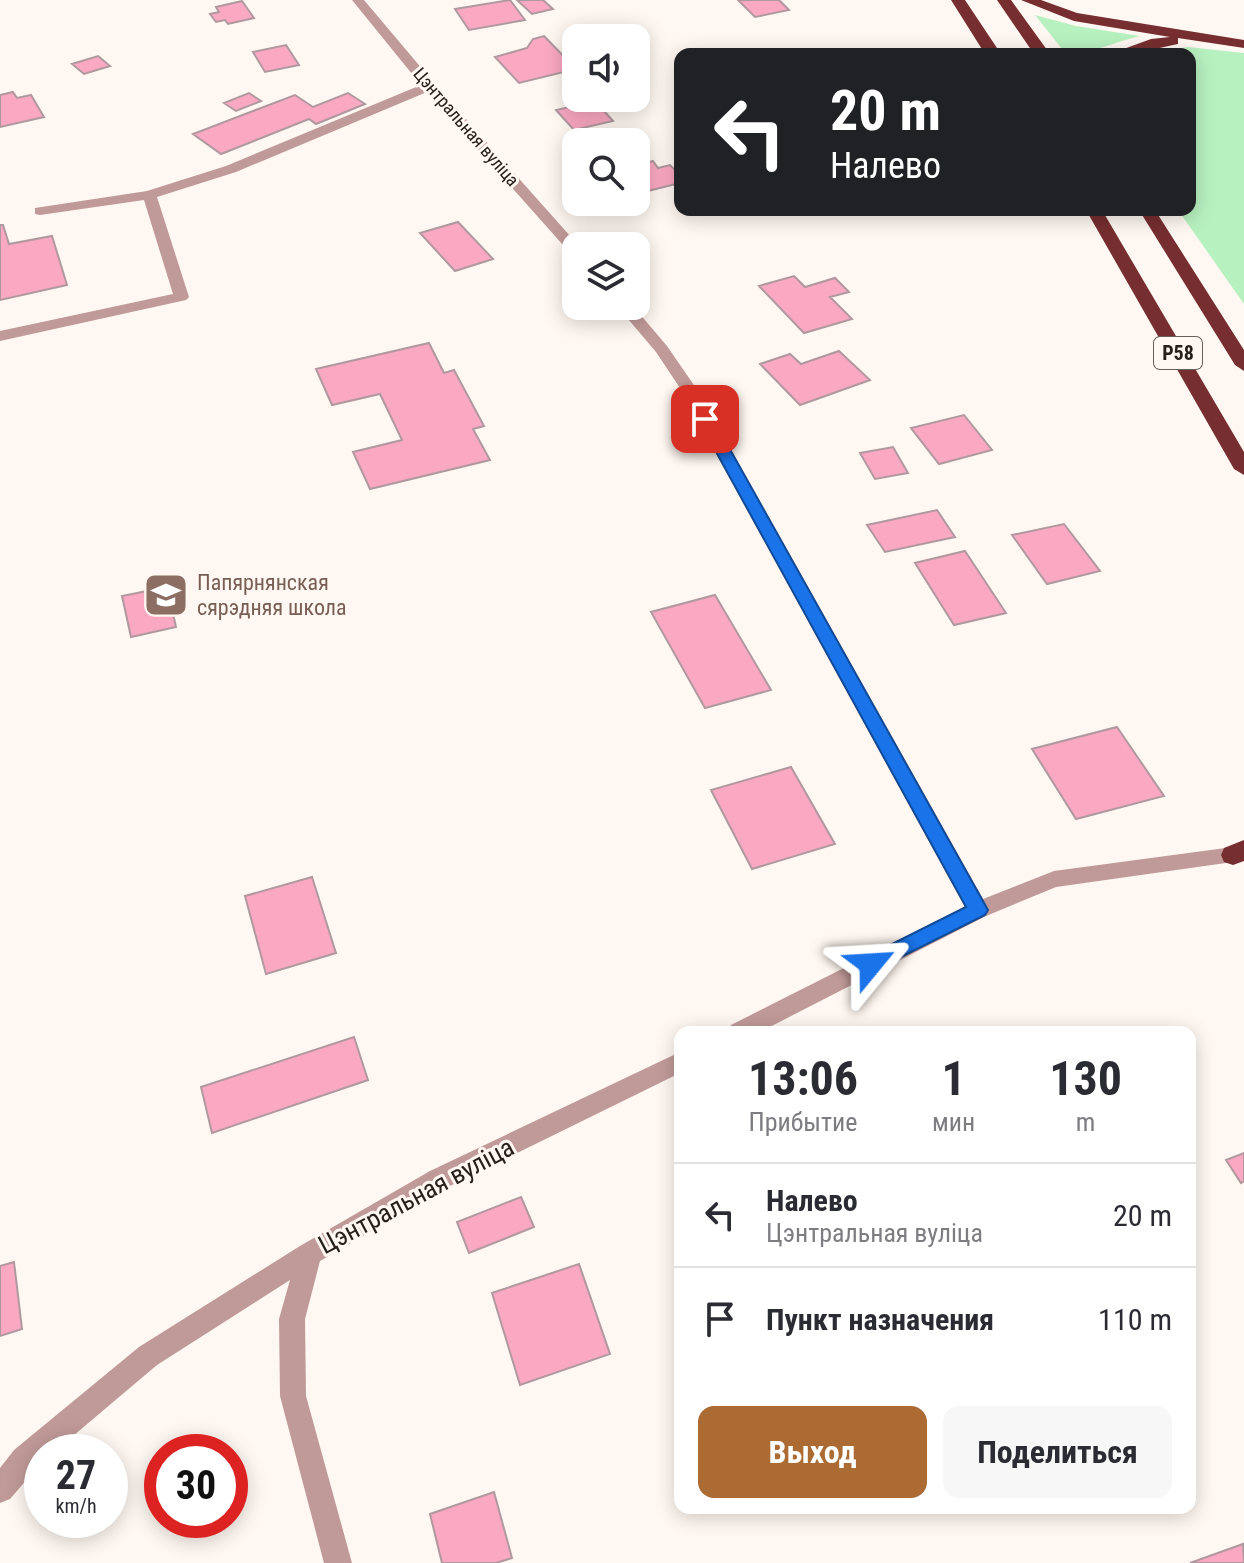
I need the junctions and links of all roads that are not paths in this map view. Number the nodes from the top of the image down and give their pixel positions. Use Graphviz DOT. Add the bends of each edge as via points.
graph roads {
  1 [pos="358,0"];
  2 [pos="958,0"];
  3 [pos="1004,0"];
  4 [pos="1028,0"];
  5 [pos="1211,39"];
  6 [pos="1244,44"];
  7 [pos="989,48"];
  8 [pos="1038,48"];
  9 [pos="1137,48"];
  10 [pos="429,86"];
  11 [pos="149,195"];
  12 [pos="40,211"];
  13 [pos="1097,216"];
  14 [pos="1151,216"];
  15 [pos="562,235"];
  16 [pos="637,320"];
  17 [pos="0,336"];
  18 [pos="1244,365"];
  19 [pos="1244,469"];
  20 [pos="1240,853"];
  21 [pos="978,910"];
  22 [pos="751,1026"];
  23 [pos="674,1065"];
  24 [pos="309,1254"];
  25 [pos="0,1489"];
  26 [pos="338,1563"];
  1 -- 10 [label="street, Цэнтральная вуліца"];
  2 -- 7 [label="highway"];
  3 -- 8 [label="highway"];
  4 -- 5 [label="highway" via="1074,17"];
  5 -- 6 [label="highway"];
  5 -- 9 [label="highway"];
  10 -- 11 [label="street" via="245,163"];
  10 -- 15 [label="street, Цэнтральная вуліца"];
  11 -- 12 [label="street"];
  11 -- 17 [label="street" via="181,297"];
  13 -- 19 [label="highway, Р58"];
  14 -- 18 [label="highway, Р58"];
  16 -- 21 [label="street" via="690,391"];
  20 -- 21 [label="street" via="1054,879"];
  21 -- 22 [label="street"];
  23 -- 24 [label="street, Цэнтральная вуліца" via="439,1179"];
  24 -- 25 [label="street" via="148,1356 24,1460"];
  24 -- 26 [label="street, Цэнтральная вуліца" via="292,1319 293,1396"];
}
